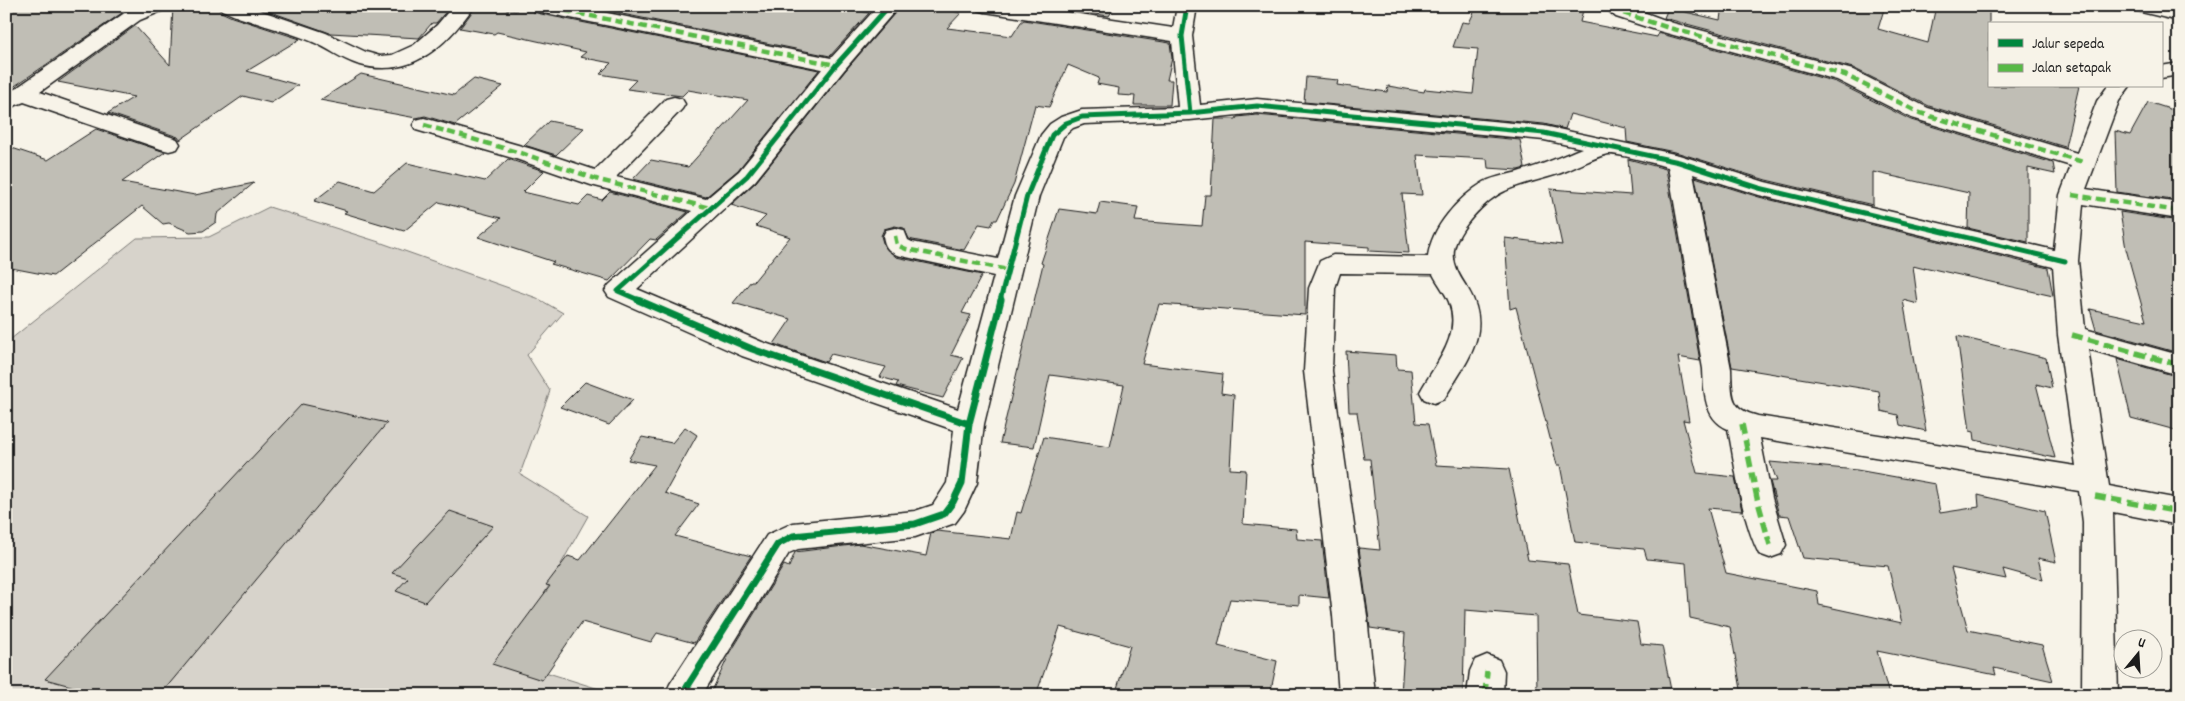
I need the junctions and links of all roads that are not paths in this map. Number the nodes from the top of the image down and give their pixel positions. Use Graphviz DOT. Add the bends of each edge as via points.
graph roads {
  1 [pos="157,6"];
  2 [pos="229,6"];
  3 [pos="464,6"];
  4 [pos="541,6"];
  5 [pos="889,6"];
  6 [pos="985,6"];
  7 [pos="1187,6"];
  8 [pos="1613,6"];
  9 [pos="2140,6"];
  10 [pos="129,11"];
  11 [pos="2179,15"];
  12 [pos="1182,36"];
  13 [pos="836,65"];
  14 [pos="2179,69"];
  15 [pos="2162,72"];
  16 [pos="2117,88"];
  17 [pos="15,98"];
  18 [pos="674,104"];
  19 [pos="1190,113"];
  20 [pos="424,125"];
  21 [pos="169,144"];
  22 [pos="1608,146"];
  23 [pos="1679,162"];
  24 [pos="2084,162"];
  25 [pos="599,180"];
  26 [pos="2072,195"];
  27 [pos="710,208"];
  28 [pos="2179,211"];
  29 [pos="894,236"];
  30 [pos="2064,260"];
  31 [pos="1442,266"];
  32 [pos="1008,270"];
  33 [pos="2072,335"];
  34 [pos="2179,365"];
  35 [pos="1434,392"];
  36 [pos="969,424"];
  37 [pos="1742,424"];
  38 [pos="2094,488"];
  39 [pos="2179,512"];
  40 [pos="1770,545"];
  41 [pos="682,695"];
  42 [pos="1357,695"];
  43 [pos="2100,695"];
  1 -- 10 [label="main road"];
  2 -- 3 [label="main road" via="334,43 366,59 391,62 423,50"];
  4 -- 13 [label="main road"];
  5 -- 13 [label="main road"];
  6 -- 12 [label="main road"];
  7 -- 12 [label="main road"];
  8 -- 24 [label="main road" via="1666,27 1845,74 1913,110"];
  9 -- 11 [label="main road"];
  10 -- 17 [label="main road"];
  12 -- 19 [label="main road"];
  13 -- 27 [label="main road" via="747,176"];
  14 -- 15 [label="main road"];
  16 -- 24 [label="main road" via="2108,100"];
  17 -- 21 [label="main road"];
  18 -- 25 [label="main road"];
  19 -- 22 [label="main road" via="1257,106 1544,133"];
  19 -- 32 [label="main road" via="1082,117 1057,128 1027,196"];
  20 -- 25 [label="main road"];
  22 -- 23 [label="main road"];
  22 -- 31 [label="main road" via="1533,175 1494,186 1471,203 1443,239"];
  23 -- 30 [label="main road" via="1759,188"];
  23 -- 37 [label="main road" via="1717,369 1719,402 1726,415"];
  24 -- 26 [label="main road"];
  25 -- 27 [label="main road"];
  26 -- 28 [label="main road"];
  26 -- 30 [label="main road"];
  27 -- 36 [label="main road" via="618,291 752,349"];
  29 -- 32 [label="main road" via="897,245 906,249"];
  30 -- 33 [label="main road"];
  31 -- 35 [label="main road" via="1462,303 1468,325 1464,340"];
  31 -- 42 [label="main road" via="1333,264 1322,288 1318,370"];
  32 -- 36 [label="main road"];
  33 -- 34 [label="main road"];
  33 -- 38 [label="main road"];
  36 -- 41 [label="main road" via="962,483 944,514 915,524 793,536 778,544"];
  37 -- 38 [label="main road"];
  37 -- 40 [label="main road"];
  38 -- 39 [label="main road"];
  38 -- 43 [label="main road" via="2099,522"];
}
